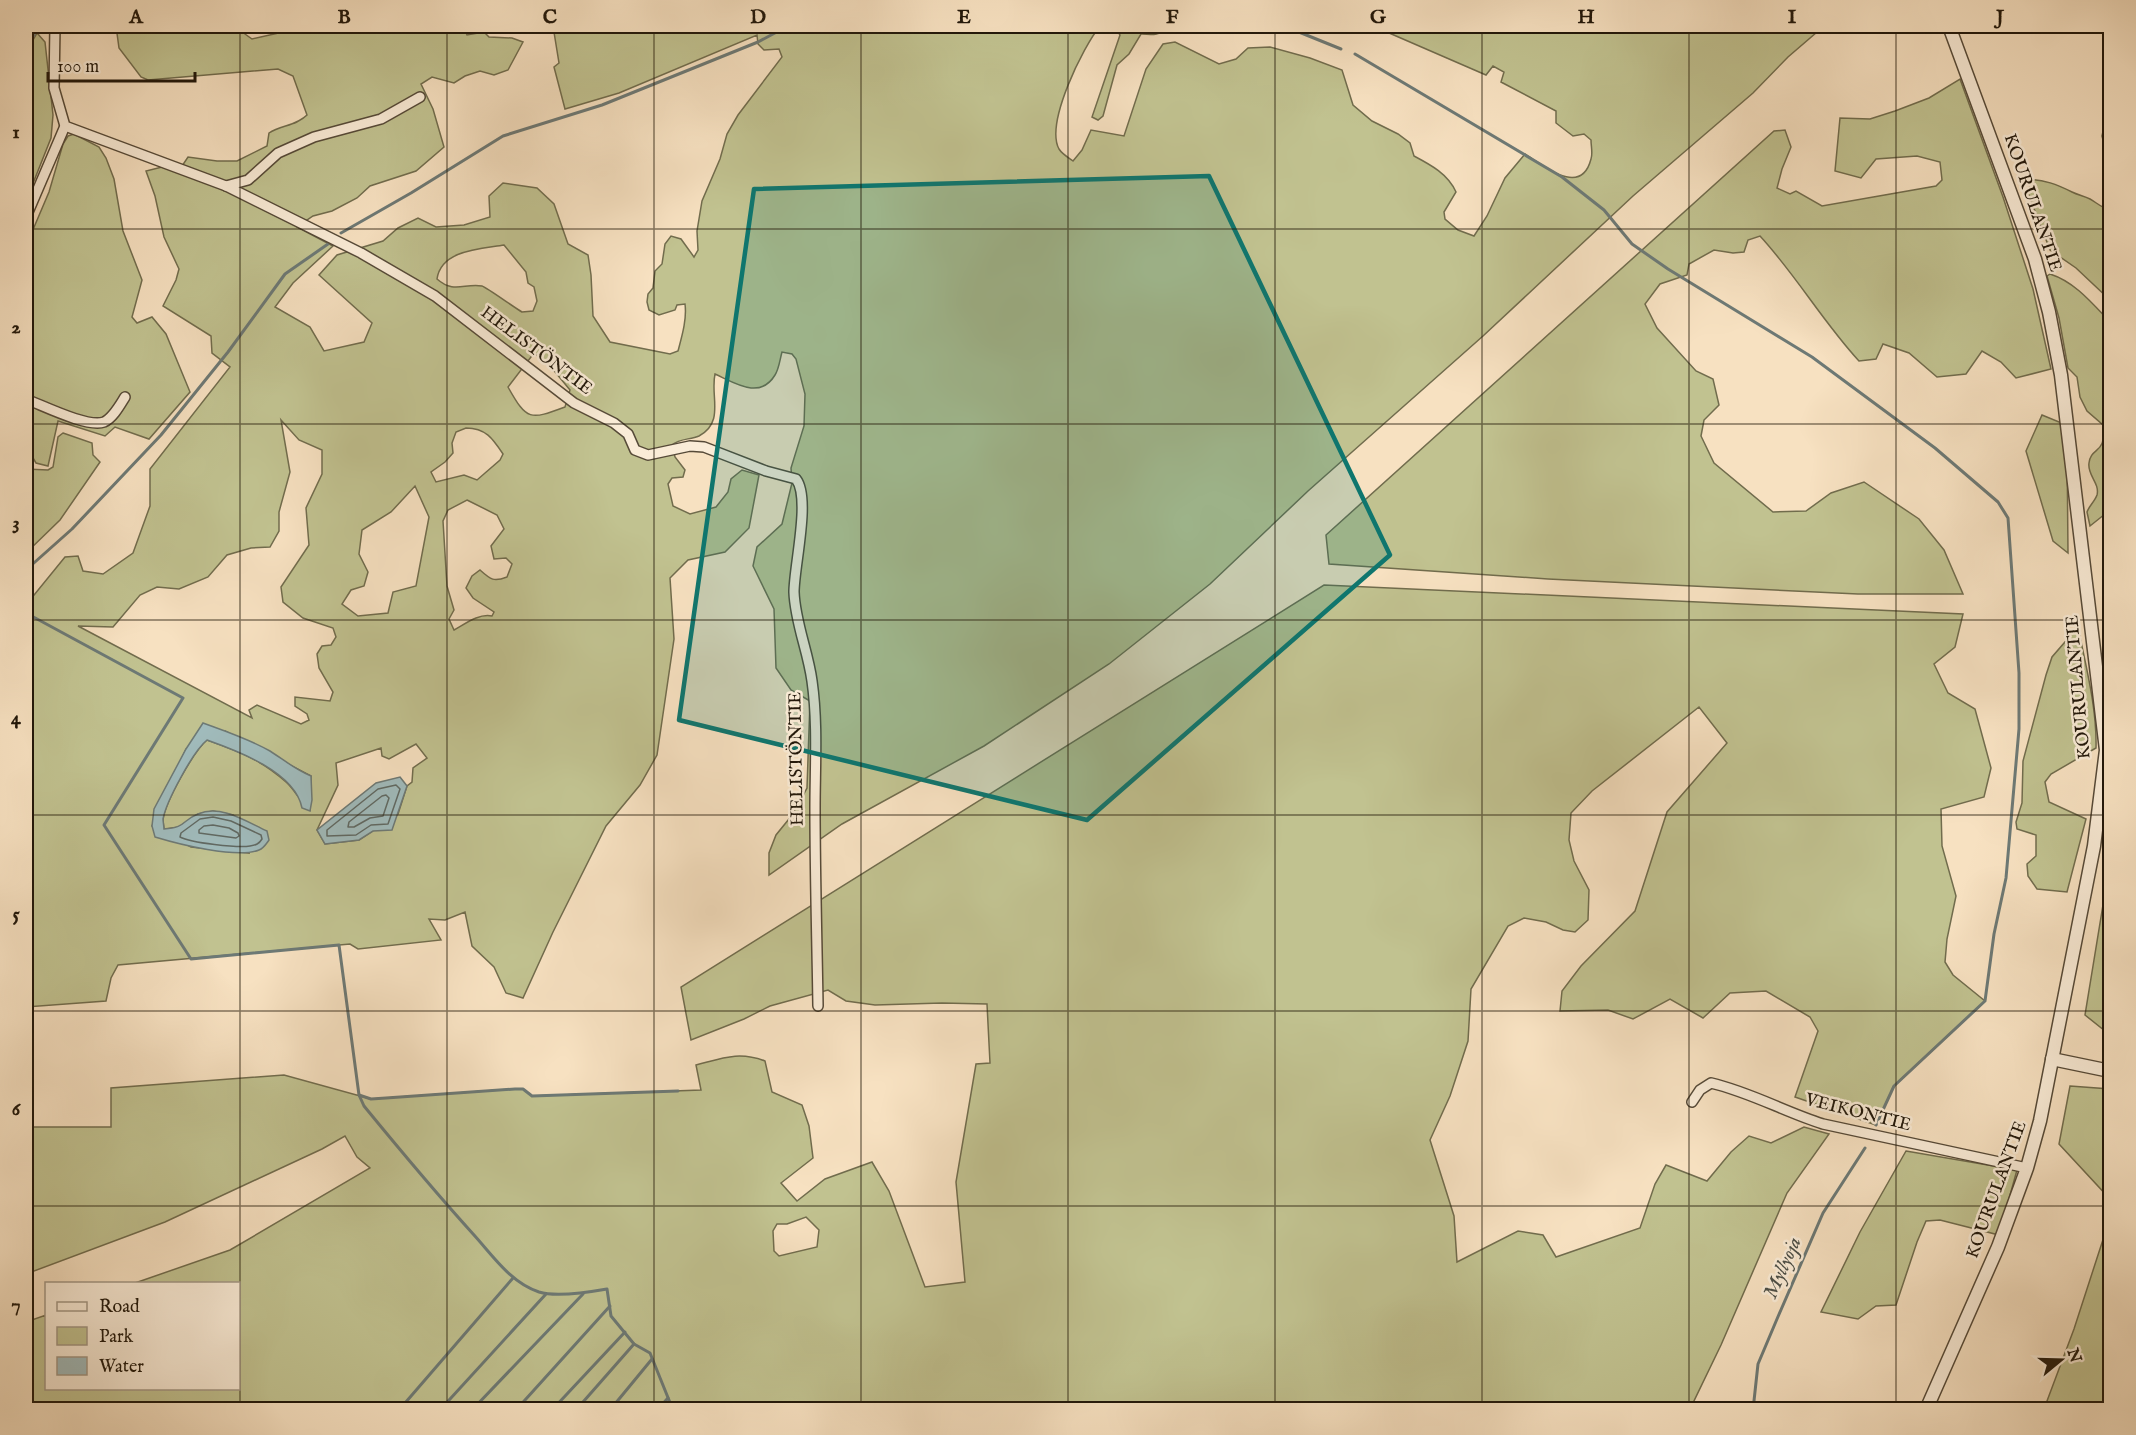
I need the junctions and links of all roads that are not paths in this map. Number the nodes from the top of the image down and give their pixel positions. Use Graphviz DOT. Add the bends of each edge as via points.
graph roads {
  1 [pos="55,26"];
  2 [pos="1949,26"];
  3 [pos="420,97"];
  4 [pos="65,126"];
  5 [pos="226,186"];
  6 [pos="26,217"];
  7 [pos="125,397"];
  8 [pos="26,402"];
  9 [pos="818,1006"];
  10 [pos="2052,1059"];
  11 [pos="2110,1071"];
  12 [pos="1692,1102"];
  13 [pos="2028,1168"];
  14 [pos="1926,1410"];
  1 -- 4 [label="street" via="54,88"];
  2 -- 10 [label="street, KOURULANTIE" via="2035,259 2049,312 2061,375 2105,735 2094,846"];
  3 -- 5 [label="street" via="381,118 314,137 278,153 248,180"];
  4 -- 5 [label="street, HELISTÖNTIE"];
  4 -- 6 [label="street"];
  5 -- 9 [label="street, HELISTÖNTIE" via="361,253 435,296 574,403 614,423 628,434 634,450 648,455 704,447 800,483 794,591 812,681 816,739"];
  7 -- 8 [label="street" via="104,422 91,423"];
  10 -- 11 [label="street"];
  10 -- 13 [label="street, KOURULANTIE"];
  12 -- 13 [label="street, VEIKONTIE" via="1711,1083 1823,1124"];
  13 -- 14 [label="street, KOURULANTIE" via="1998,1247"];
}
